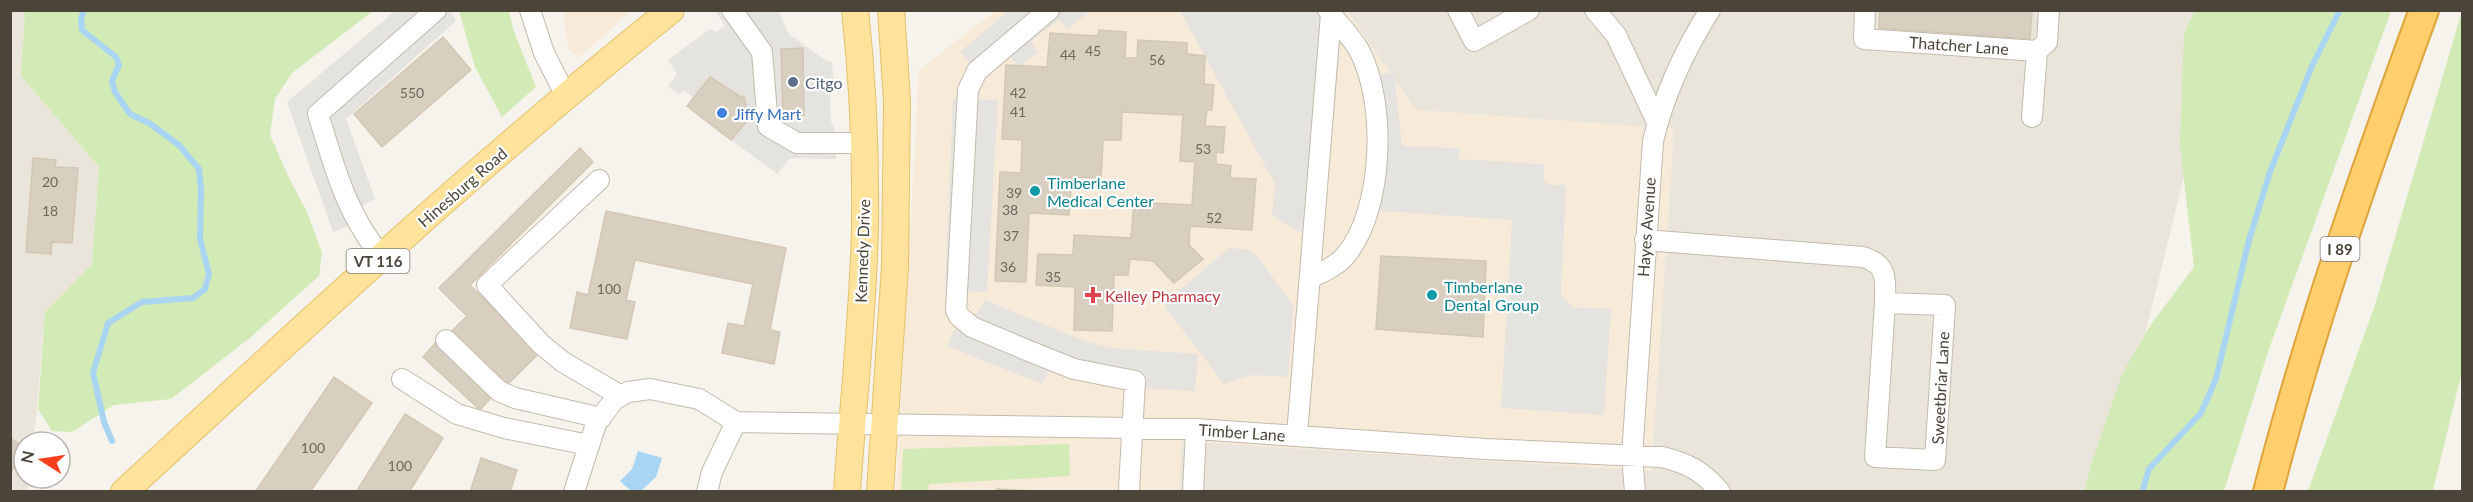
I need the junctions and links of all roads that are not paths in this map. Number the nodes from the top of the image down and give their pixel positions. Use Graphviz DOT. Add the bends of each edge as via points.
graph roads {
  1 [pos="436,10"];
  2 [pos="530,10"];
  3 [pos="671,10"];
  4 [pos="732,10"];
  5 [pos="855,10"];
  6 [pos="891,10"];
  7 [pos="1049,10"];
  8 [pos="1458,10"];
  9 [pos="1529,10"];
  10 [pos="1594,10"];
  11 [pos="1710,10"];
  12 [pos="1865,10"];
  13 [pos="2049,10"];
  14 [pos="2424,10"];
  15 [pos="1329,12"];
  16 [pos="2037,51"];
  17 [pos="566,96"];
  18 [pos="2032,117"];
  19 [pos="1657,122"];
  20 [pos="864,143"];
  21 [pos="599,180"];
  22 [pos="1646,240"];
  23 [pos="382,257"];
  24 [pos="1310,278"];
  25 [pos="1885,303"];
  26 [pos="446,340"];
  27 [pos="402,379"];
  28 [pos="621,396"];
  29 [pos="601,417"];
  30 [pos="736,422"];
  31 [pos="852,422"];
  32 [pos="884,423"];
  33 [pos="1132,427"];
  34 [pos="1196,429"];
  35 [pos="1297,435"];
  36 [pos="589,445"];
  37 [pos="1632,456"];
  38 [pos="1129,489"];
  39 [pos="124,492"];
  40 [pos="574,492"];
  41 [pos="706,492"];
  42 [pos="847,492"];
  43 [pos="880,492"];
  44 [pos="1193,492"];
  45 [pos="1635,492"];
  46 [pos="1720,492"];
  47 [pos="2268,492"];
  1 -- 23 [label="street" via="318,114 346,202"];
  2 -- 17 [label="street" via="544,53"];
  3 -- 17 [label="main road, Hinesburg Road / VT 116"];
  4 -- 20 [label="street" via="762,52 768,126 797,143"];
  5 -- 20 [label="main road, Kennedy Drive"];
  6 -- 32 [label="main road, Kennedy Drive" via="897,101 895,266"];
  7 -- 33 [label="street" via="977,71 968,90 956,310 972,327 1074,369 1135,381"];
  8 -- 9 [label="street" via="1474,41"];
  10 -- 19 [label="street" via="1616,34"];
  11 -- 19 [label="street, Hayes Avenue" via="1681,61"];
  12 -- 16 [label="street, Thatcher Lane" via="1864,39"];
  13 -- 16 [label="street" via="2047,42"];
  14 -- 47 [label="highway, I 89" via="2330,279"];
  15 -- 24 [label="street"];
  15 -- 24 [label="street" via="1359,50 1369,76 1376,120 1375,167 1369,210 1354,244 1331,268"];
  16 -- 18 [label="street"];
  17 -- 23 [label="main road, Hinesburg Road / VT 116"];
  19 -- 22 [label="street, Hayes Avenue" via="1650,159"];
  20 -- 31 [label="main road, Kennedy Drive" via="865,229"];
  21 -- 28 [label="street" via="487,285 541,344 563,362"];
  22 -- 25 [label="street, Sweetbriar Lane" via="1863,257 1882,267"];
  22 -- 37 [label="street, Hayes Avenue"];
  23 -- 39 [label="main road, Hinesburg Road / VT 116"];
  24 -- 35 [label="street"];
  25 -- 25 [label="street, Sweetbriar Lane" via="1875,457 1935,460 1945,305"];
  26 -- 29 [label="street" via="500,391 515,398"];
  27 -- 36 [label="street" via="457,414"];
  28 -- 29 [label="street"];
  28 -- 30 [label="street" via="650,389 699,399"];
  29 -- 36 [label="street"];
  30 -- 31 [label="street, Timber Lane"];
  30 -- 41 [label="street"];
  31 -- 32 [label="street, Timber Lane"];
  31 -- 42 [label="main road, Kennedy Drive"];
  32 -- 33 [label="street, Timber Lane"];
  32 -- 43 [label="main road, Kennedy Drive"];
  33 -- 34 [label="street, Timber Lane"];
  33 -- 38 [label="street"];
  34 -- 35 [label="street, Timber Lane"];
  34 -- 44 [label="street"];
  35 -- 37 [label="street, Timber Lane"];
  36 -- 40 [label="street"];
  37 -- 45 [label="street, Hayes Avenue"];
  37 -- 46 [label="street, Timber Lane" via="1662,457 1689,465"];
}
